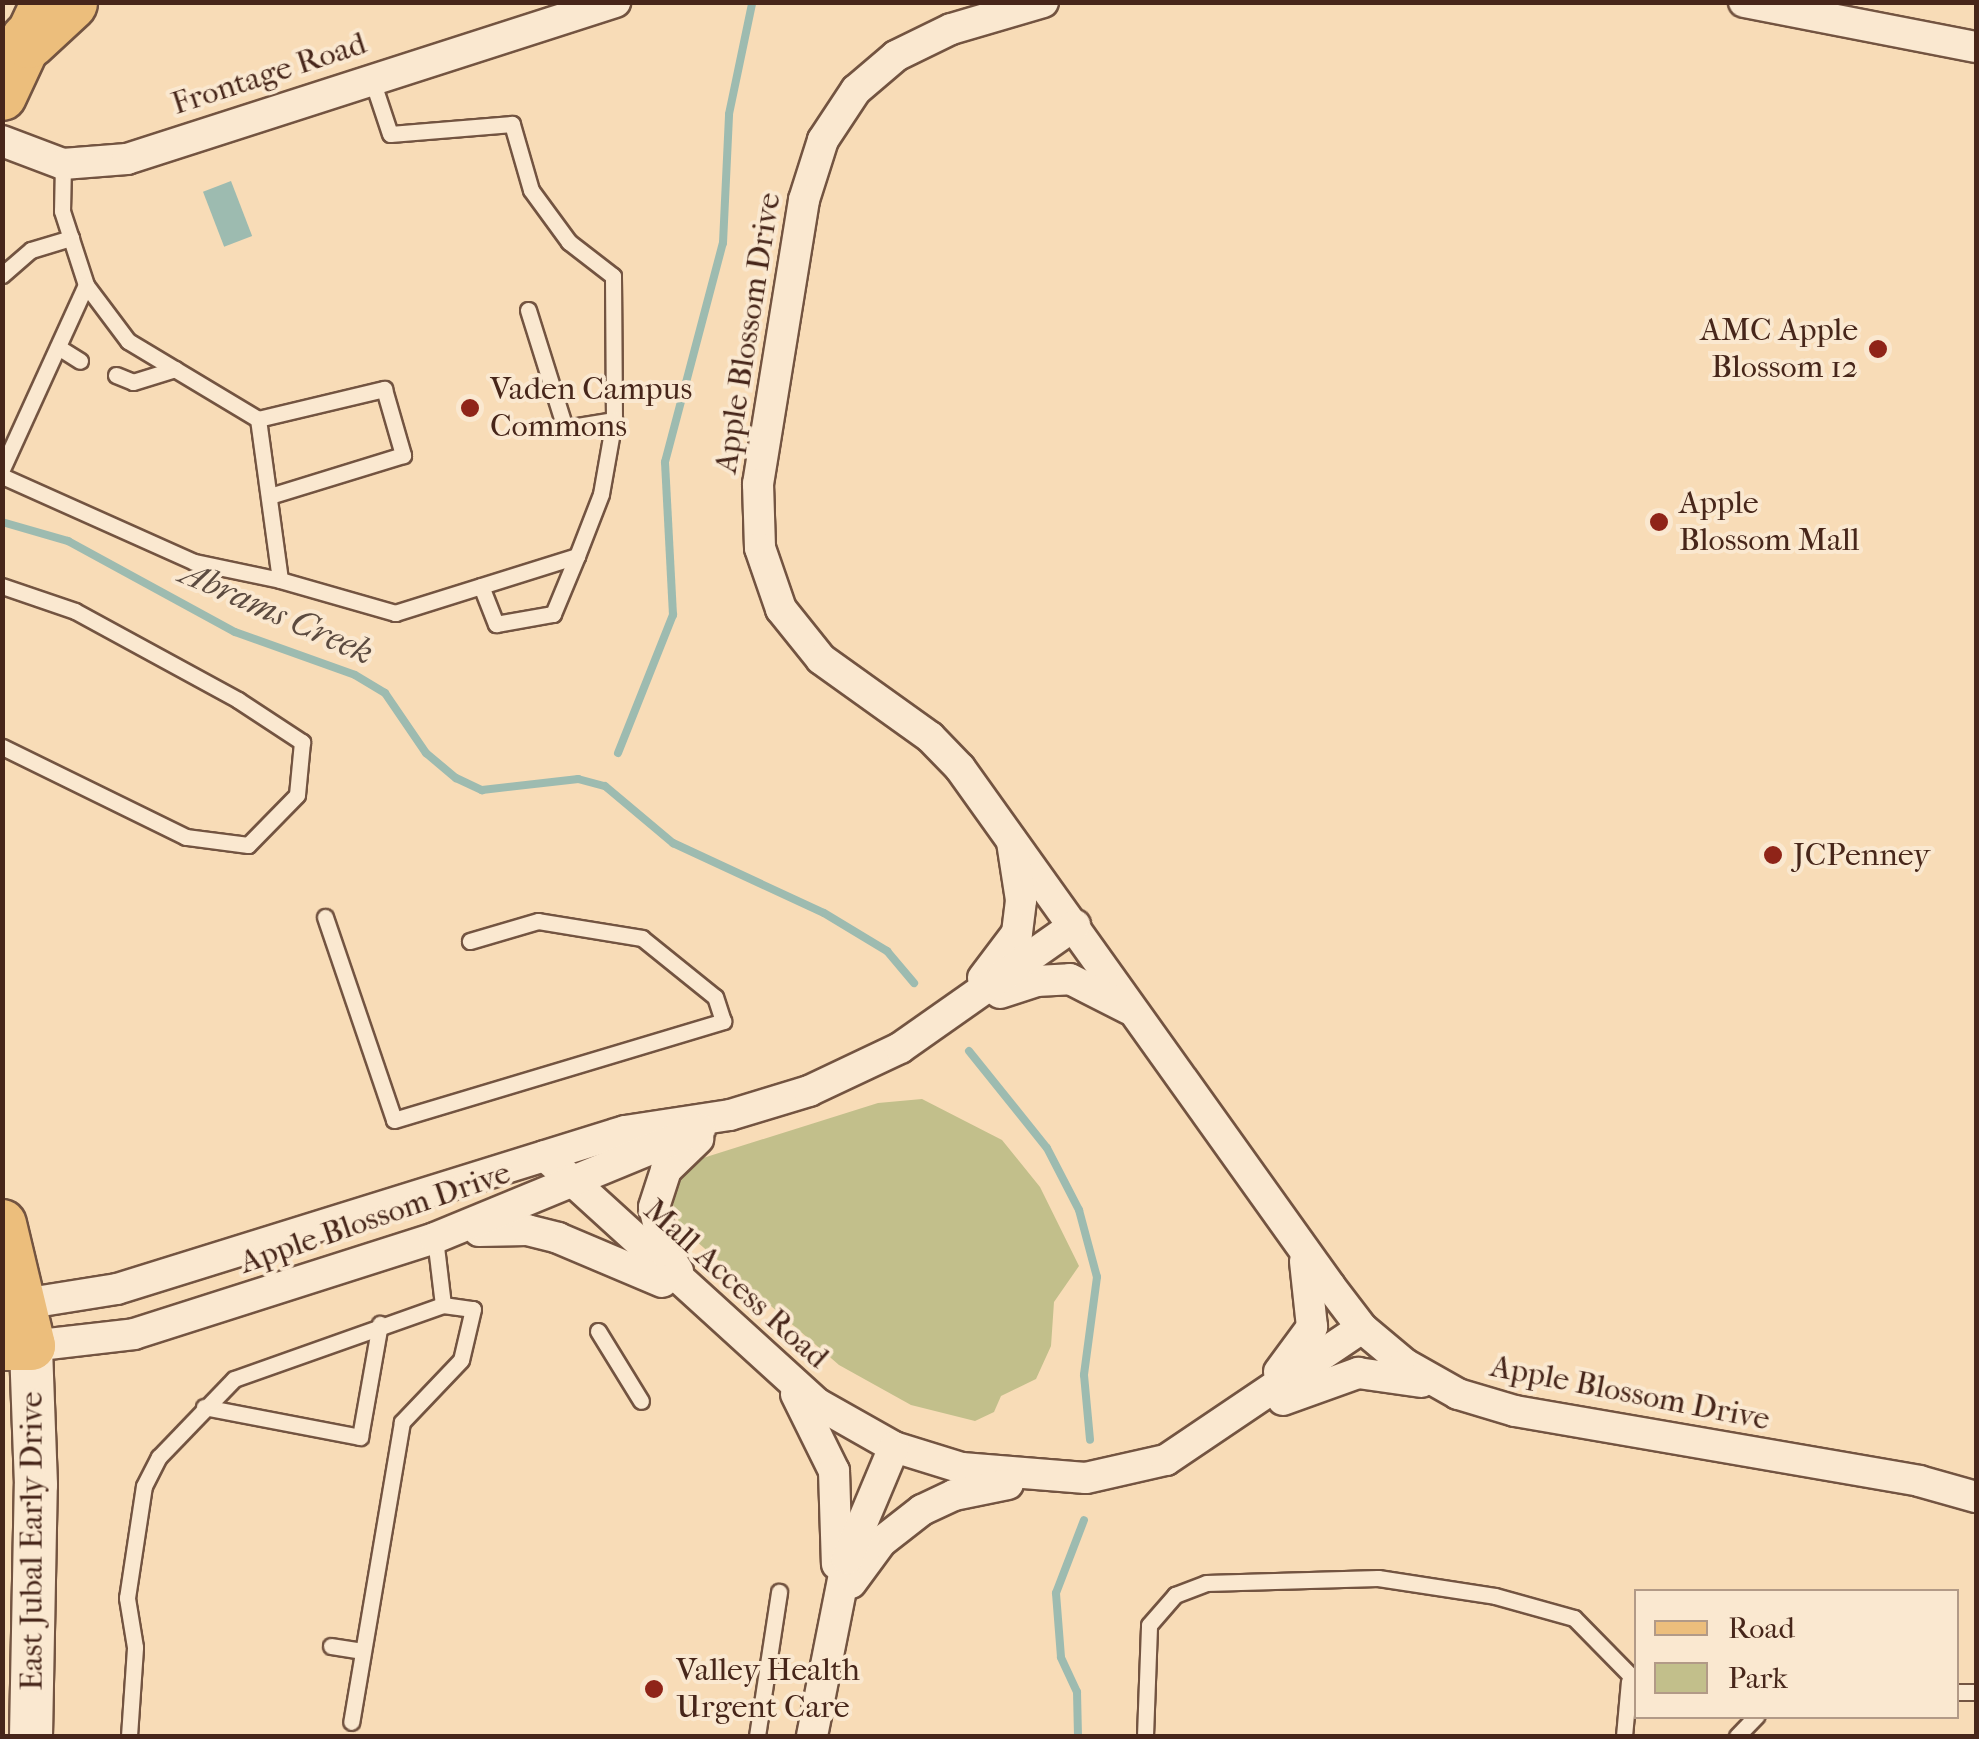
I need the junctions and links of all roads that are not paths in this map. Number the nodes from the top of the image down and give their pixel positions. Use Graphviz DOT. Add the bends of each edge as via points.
graph roads {
  1 [pos="69,2"];
  2 [pos="616,2"];
  3 [pos="1043,2"];
  4 [pos="1744,2"];
  5 [pos="37,21"];
  6 [pos="1976,47"];
  7 [pos="371,77"];
  8 [pos="2,96"];
  9 [pos="2,141"];
  10 [pos="64,164"];
  11 [pos="71,238"];
  12 [pos="2,275"];
  13 [pos="86,285"];
  14 [pos="528,310"];
  15 [pos="58,347"];
  16 [pos="80,361"];
  17 [pos="175,369"];
  18 [pos="116,375"];
  19 [pos="258,419"];
  20 [pos="614,420"];
  21 [pos="2,472"];
  22 [pos="270,496"];
  23 [pos="576,556"];
  24 [pos="280,580"];
  25 [pos="2,586"];
  26 [pos="481,586"];
  27 [pos="2,748"];
  28 [pos="1011,836"];
  29 [pos="326,918"];
  30 [pos="1075,925"];
  31 [pos="470,941"];
  32 [pos="1136,1012"];
  33 [pos="952,1014"];
  34 [pos="730,1115"];
  35 [pos="545,1156"];
  36 [pos="574,1186"];
  37 [pos="2,1224"];
  38 [pos="434,1238"];
  39 [pos="1303,1248"];
  40 [pos="696,1298"];
  41 [pos="443,1305"];
  42 [pos="380,1324"];
  43 [pos="15,1325"];
  44 [pos="1362,1328"];
  45 [pos="598,1331"];
  46 [pos="787,1379"];
  47 [pos="1443,1386"];
  48 [pos="641,1401"];
  49 [pos="204,1407"];
  50 [pos="1216,1429"];
  51 [pos="894,1448"];
  52 [pos="1044,1479"];
  53 [pos="1976,1497"];
  54 [pos="779,1592"];
  55 [pos="836,1606"];
  56 [pos="331,1646"];
  57 [pos="362,1651"];
  58 [pos="1633,1681"];
  59 [pos="351,1722"];
  60 [pos="31,1736"];
  61 [pos="128,1736"];
  62 [pos="756,1736"];
  63 [pos="812,1736"];
  64 [pos="1145,1736"];
  65 [pos="1624,1736"];
  1 -- 5 [label="highway"];
  2 -- 7 [label="street, Frontage Road"];
  3 -- 28 [label="street, Apple Blossom Drive" via="950,29 896,56 856,90 823,140 804,200 756,501 762,561 791,624 821,659 930,737"];
  4 -- 6 [label="street"];
  5 -- 8 [label="main road"];
  7 -- 10 [label="street, Frontage Road" via="127,159"];
  7 -- 20 [label="lane" via="390,134 512,124 531,190 569,242 614,276"];
  9 -- 10 [label="street, Frontage Road"];
  10 -- 11 [label="lane" via="62,211"];
  11 -- 12 [label="lane" via="31,250"];
  11 -- 13 [label="lane"];
  13 -- 15 [label="lane"];
  13 -- 17 [label="lane" via="128,341"];
  14 -- 20 [label="lane" via="565,428"];
  15 -- 16 [label="lane"];
  15 -- 21 [label="lane"];
  17 -- 18 [label="lane" via="133,382"];
  17 -- 19 [label="lane"];
  19 -- 22 [label="lane"];
  19 -- 22 [label="lane" via="384,389 403,454"];
  20 -- 23 [label="lane" via="601,494"];
  21 -- 24 [label="lane" via="194,562"];
  22 -- 24 [label="lane"];
  23 -- 26 [label="lane"];
  23 -- 26 [label="lane" via="553,614 496,624"];
  24 -- 26 [label="lane" via="395,613"];
  25 -- 27 [label="lane" via="75,611 302,742 297,796 248,845 186,837"];
  28 -- 30 [label="street, Apple Blossom Drive"];
  28 -- 33 [label="street" via="1021,900 1017,932"];
  29 -- 31 [label="lane" via="387,1110 400,1121 723,1021 715,997 642,938 538,921"];
  30 -- 32 [label="street, Apple Blossom Drive"];
  30 -- 33 [label="street, Apple Blossom Drive"];
  32 -- 33 [label="street" via="1085,984 1054,978"];
  32 -- 39 [label="street, Apple Blossom Drive"];
  33 -- 34 [label="street, Apple Blossom Drive" via="856,1072"];
  34 -- 35 [label="street, Apple Blossom Drive" via="625,1131"];
  34 -- 36 [label="street, Apple Blossom Drive"];
  34 -- 40 [label="street" via="681,1151 657,1186 654,1206 664,1250"];
  35 -- 36 [label="street, Mall Access Road"];
  35 -- 43 [label="street, Apple Blossom Drive"];
  36 -- 38 [label="street, Apple Blossom Drive"];
  36 -- 40 [label="street, Mall Access Road"];
  37 -- 43 [label="main road"];
  38 -- 40 [label="street" via="527,1230 616,1259"];
  38 -- 41 [label="lane"];
  38 -- 43 [label="street, Apple Blossom Drive" via="134,1334"];
  39 -- 44 [label="street, Apple Blossom Drive"];
  39 -- 50 [label="street" via="1314,1313 1308,1339"];
  40 -- 46 [label="street, Mall Access Road"];
  41 -- 42 [label="lane"];
  41 -- 57 [label="lane" via="473,1310 466,1352 402,1422"];
  42 -- 49 [label="lane" via="234,1379"];
  42 -- 49 [label="lane" via="360,1436"];
  43 -- 60 [label="main road, East Jubal Early Drive" via="36,1485"];
  44 -- 47 [label="street, Apple Blossom Drive"];
  44 -- 50 [label="street, Mall Access Road"];
  45 -- 48 [label="lane"];
  46 -- 51 [label="street, Mall Access Road"];
  46 -- 55 [label="street" via="834,1471"];
  47 -- 50 [label="street" via="1358,1373"];
  47 -- 53 [label="street, Apple Blossom Drive" via="1515,1412 1919,1481"];
  49 -- 61 [label="lane" via="159,1457 144,1486 127,1598 135,1647"];
  50 -- 52 [label="street, Mall Access Road" via="1140,1469"];
  51 -- 52 [label="street, Mall Access Road" via="962,1468"];
  51 -- 55 [label="street" via="858,1526"];
  52 -- 55 [label="street" via="954,1495 922,1510 872,1552"];
  54 -- 62 [label="lane"];
  55 -- 63 [label="street"];
  56 -- 57 [label="lane"];
  57 -- 59 [label="lane"];
  58 -- 64 [label="lane" via="1618,1657 1574,1618 1495,1596 1378,1578 1206,1583 1175,1595 1149,1625"];
  58 -- 65 [label="lane"];
}
